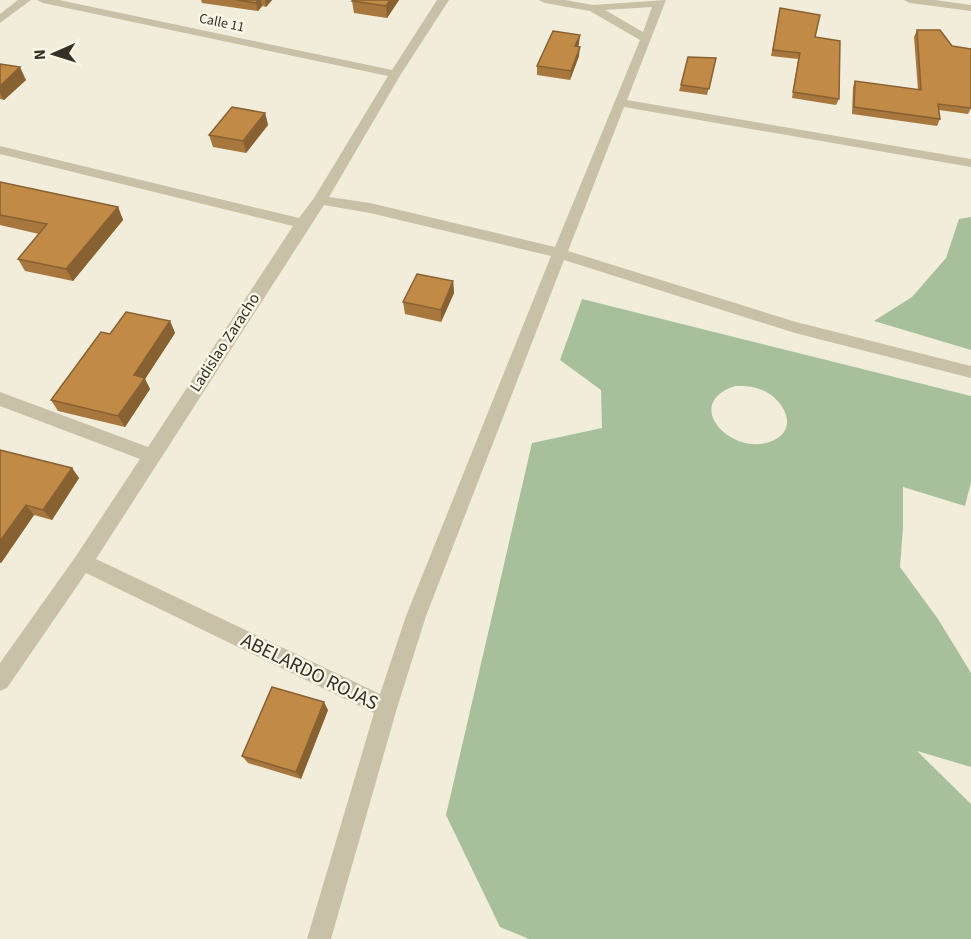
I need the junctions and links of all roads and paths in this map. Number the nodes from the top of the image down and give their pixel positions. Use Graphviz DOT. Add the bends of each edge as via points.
graph roads {
  1 [pos="25,0"];
  2 [pos="43,0"];
  3 [pos="442,0"];
  4 [pos="545,0"];
  5 [pos="910,0"];
  6 [pos="659,1"];
  7 [pos="592,8"];
  8 [pos="971,8"];
  9 [pos="0,20"];
  10 [pos="646,39"];
  11 [pos="395,74"];
  12 [pos="619,102"];
  13 [pos="0,150"];
  14 [pos="971,163"];
  15 [pos="321,200"];
  16 [pos="302,224"];
  17 [pos="559,253"];
  18 [pos="971,372"];
  19 [pos="0,399"];
  20 [pos="150,454"];
  21 [pos="83,562"];
  22 [pos="0,681"];
  23 [pos="386,708"];
  24 [pos="319,939"];
  1 -- 9 [label="street"];
  2 -- 11 [label="street, Calle 11"];
  3 -- 11 [label="street, Ladislao Zaracho"];
  4 -- 7 [label="street"];
  5 -- 8 [label="street"];
  6 -- 7 [label="street"];
  6 -- 10 [label="street"];
  7 -- 10 [label="street"];
  10 -- 12 [label="street"];
  11 -- 15 [label="street, Ladislao Zaracho"];
  12 -- 14 [label="street"];
  12 -- 17 [label="street"];
  13 -- 16 [label="street"];
  15 -- 16 [label="street, Ladislao Zaracho"];
  15 -- 17 [label="street"];
  16 -- 20 [label="street, Ladislao Zaracho"];
  17 -- 18 [label="street" via="795,327"];
  17 -- 23 [label="street" via="416,616"];
  19 -- 20 [label="street"];
  20 -- 21 [label="street, Ladislao Zaracho"];
  21 -- 22 [label="street, Ladislao Zaracho"];
  21 -- 23 [label="street, ABELARDO ROJAS"];
  23 -- 24 [label="street, ABELARDO ROJAS"];
}
